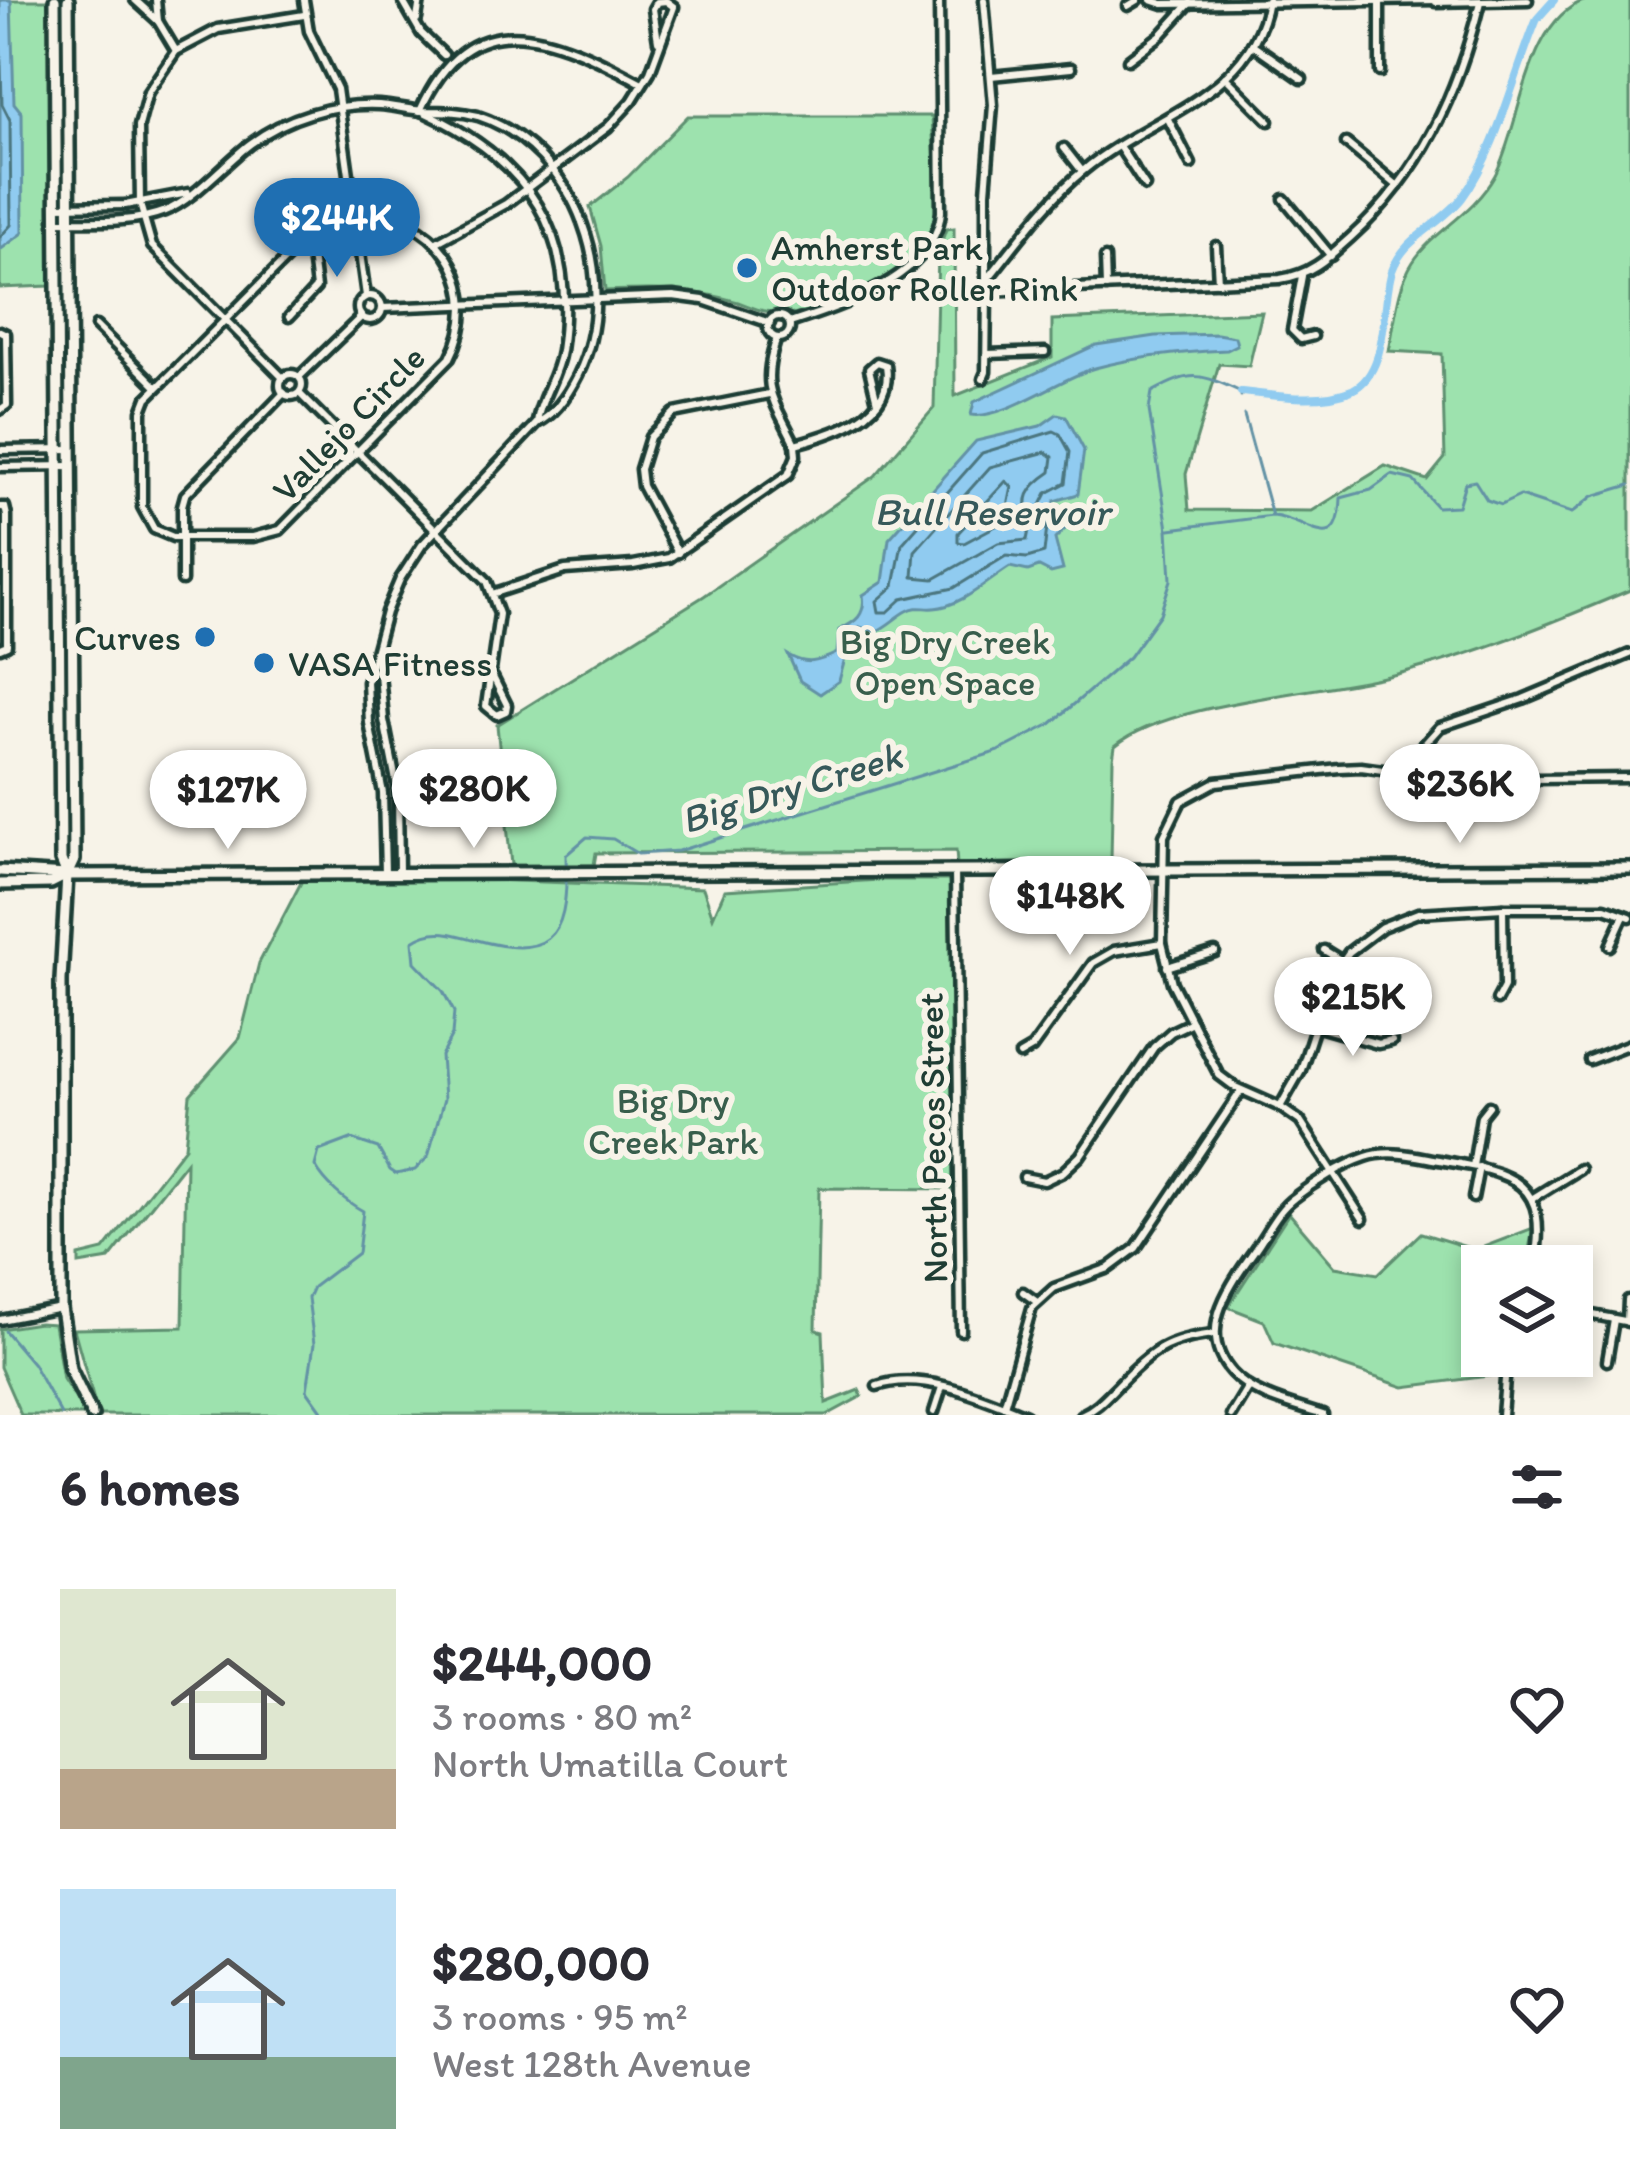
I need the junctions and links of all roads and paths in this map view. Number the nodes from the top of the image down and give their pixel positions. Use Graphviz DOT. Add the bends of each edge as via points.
graph roads {
  1 [pos="55,0"];
  2 [pos="68,0"];
  3 [pos="135,0"];
  4 [pos="156,0"];
  5 [pos="304,0"];
  6 [pos="401,0"];
  7 [pos="420,0"];
  8 [pos="939,0"];
  9 [pos="984,0"];
  10 [pos="1138,0"];
  11 [pos="1151,0"];
  12 [pos="1528,0"];
  13 [pos="1436,1"];
  14 [pos="1268,2"];
  15 [pos="1380,2"];
  16 [pos="1480,2"];
  17 [pos="1190,3"];
  18 [pos="1128,6"];
  19 [pos="304,16"];
  20 [pos="158,21"];
  21 [pos="416,23"];
  22 [pos="535,27"];
  23 [pos="658,40"];
  24 [pos="1252,44"];
  25 [pos="176,51"];
  26 [pos="1128,60"];
  27 [pos="1071,68"];
  28 [pos="1380,72"];
  29 [pos="991,76"];
  30 [pos="1225,77"];
  31 [pos="1302,79"];
  32 [pos="642,83"];
  33 [pos="340,107"];
  34 [pos="420,111"];
  35 [pos="1168,118"];
  36 [pos="1269,121"];
  37 [pos="1346,143"];
  38 [pos="1119,146"];
  39 [pos="1064,148"];
  40 [pos="1191,164"];
  41 [pos="554,170"];
  42 [pos="1082,171"];
  43 [pos="1144,186"];
  44 [pos="1398,186"];
  45 [pos="530,189"];
  46 [pos="188,193"];
  47 [pos="1284,199"];
  48 [pos="140,204"];
  49 [pos="56,206"];
  50 [pos="71,206"];
  51 [pos="356,214"];
  52 [pos="142,217"];
  53 [pos="56,221"];
  54 [pos="70,221"];
  55 [pos="302,242"];
  56 [pos="437,242"];
  57 [pos="1216,246"];
  58 [pos="1330,256"];
  59 [pos="1105,258"];
  60 [pos="1302,275"];
  61 [pos="986,281"];
  62 [pos="1218,282"];
  63 [pos="1106,287"];
  64 [pos="987,292"];
  65 [pos="366,296"];
  66 [pos="594,299"];
  67 [pos="562,301"];
  68 [pos="463,303"];
  69 [pos="382,308"];
  70 [pos="361,316"];
  71 [pos="225,317"];
  72 [pos="289,317"];
  73 [pos="770,323"];
  74 [pos="790,323"];
  75 [pos="96,326"];
  76 [pos="0,331"];
  77 [pos="1313,336"];
  78 [pos="777,338"];
  79 [pos="1046,352"];
  80 [pos="987,354"];
  81 [pos="283,377"];
  82 [pos="299,377"];
  83 [pos="983,379"];
  84 [pos="157,387"];
  85 [pos="284,393"];
  86 [pos="299,393"];
  87 [pos="769,394"];
  88 [pos="877,402"];
  89 [pos="0,410"];
  90 [pos="537,422"];
  91 [pos="795,445"];
  92 [pos="71,449"];
  93 [pos="0,450"];
  94 [pos="57,450"];
  95 [pos="356,454"];
  96 [pos="57,466"];
  97 [pos="71,466"];
  98 [pos="0,467"];
  99 [pos="0,507"];
  100 [pos="436,527"];
  101 [pos="182,537"];
  102 [pos="678,553"];
  103 [pos="182,581"];
  104 [pos="494,594"];
  105 [pos="0,648"];
  106 [pos="377,648"];
  107 [pos="1630,654"];
  108 [pos="493,677"];
  109 [pos="1413,774"];
  110 [pos="1630,778"];
  111 [pos="382,786"];
  112 [pos="397,786"];
  113 [pos="1630,868"];
  114 [pos="1163,870"];
  115 [pos="0,871"];
  116 [pos="955,872"];
  117 [pos="399,873"];
  118 [pos="385,874"];
  119 [pos="67,875"];
  120 [pos="0,884"];
  121 [pos="1504,908"];
  122 [pos="1627,916"];
  123 [pos="1162,943"];
  124 [pos="1610,946"];
  125 [pos="1324,950"];
  126 [pos="1215,952"];
  127 [pos="1342,961"];
  128 [pos="1167,967"];
  129 [pos="1497,1000"];
  130 [pos="1192,1022"];
  131 [pos="1315,1026"];
  132 [pos="1392,1041"];
  133 [pos="1630,1044"];
  134 [pos="1020,1055"];
  135 [pos="1589,1060"];
  136 [pos="1241,1091"];
  137 [pos="1489,1106"];
  138 [pos="1280,1107"];
  139 [pos="1476,1167"];
  140 [pos="1580,1169"];
  141 [pos="1336,1172"];
  142 [pos="1024,1177"];
  143 [pos="1474,1198"];
  144 [pos="1533,1198"];
  145 [pos="1363,1219"];
  146 [pos="1538,1245"];
  147 [pos="1023,1292"];
  148 [pos="1628,1300"];
  149 [pos="1037,1302"];
  150 [pos="61,1308"];
  151 [pos="1593,1315"];
  152 [pos="0,1319"];
  153 [pos="1615,1320"];
  154 [pos="1628,1322"];
  155 [pos="961,1330"];
  156 [pos="1216,1334"];
  157 [pos="1607,1361"];
  158 [pos="1505,1377"];
  159 [pos="877,1386"];
  160 [pos="942,1387"];
  161 [pos="1248,1387"];
  162 [pos="1004,1406"];
  163 [pos="934,1412"];
  164 [pos="1085,1414"];
  165 [pos="92,1415"];
  166 [pos="1026,1415"];
  167 [pos="1231,1415"];
  168 [pos="1323,1415"];
  169 [pos="1502,1415"];
  1 -- 49 [label="main road"];
  2 -- 50 [label="main road"];
  3 -- 20 [label="street"];
  4 -- 20 [label="street"];
  5 -- 19 [label="street"];
  6 -- 21 [label="street"];
  7 -- 21 [label="street"];
  8 -- 74 [label="street" via="938,230 922,256 870,292"];
  9 -- 29 [label="street"];
  10 -- 18 [label="street"];
  11 -- 17 [label="street"];
  12 -- 16 [label="street"];
  13 -- 15 [label="street"];
  13 -- 16 [label="street"];
  14 -- 15 [label="street"];
  14 -- 17 [label="street"];
  14 -- 24 [label="street"];
  15 -- 28 [label="street"];
  16 -- 44 [label="street" via="1453,92"];
  17 -- 26 [label="street"];
  19 -- 25 [label="street" via="218,29"];
  19 -- 33 [label="street"];
  20 -- 25 [label="street"];
  21 -- 34 [label="street" via="447,52"];
  22 -- 32 [label="street"];
  23 -- 23 [label="street" via="674,10 666,1 653,9"];
  23 -- 32 [label="street"];
  24 -- 30 [label="street"];
  24 -- 31 [label="street"];
  25 -- 48 [label="street" via="143,104"];
  27 -- 29 [label="street"];
  29 -- 61 [label="street"];
  30 -- 35 [label="street"];
  30 -- 36 [label="street"];
  32 -- 41 [label="street" via="608,128"];
  33 -- 34 [label="street"];
  33 -- 46 [label="street" via="277,128"];
  33 -- 51 [label="street"];
  34 -- 41 [label="street" via="475,115 504,127 538,148"];
  34 -- 45 [label="street" via="493,151"];
  35 -- 38 [label="street"];
  35 -- 40 [label="street"];
  37 -- 44 [label="street"];
  38 -- 42 [label="street"];
  38 -- 43 [label="street"];
  39 -- 42 [label="street"];
  41 -- 45 [label="street"];
  41 -- 66 [label="street" via="586,238"];
  42 -- 61 [label="street"];
  44 -- 58 [label="street"];
  45 -- 56 [label="street"];
  45 -- 67 [label="street" via="556,245"];
  46 -- 48 [label="street"];
  46 -- 52 [label="street"];
  47 -- 58 [label="street"];
  48 -- 50 [label="street"];
  48 -- 52 [label="street"];
  49 -- 50 [label="street"];
  49 -- 53 [label="main road"];
  50 -- 54 [label="main road"];
  51 -- 55 [label="street"];
  51 -- 56 [label="street" via="405,220"];
  51 -- 65 [label="street"];
  52 -- 54 [label="street"];
  52 -- 71 [label="street" via="156,253"];
  53 -- 54 [label="street"];
  53 -- 94 [label="main road"];
  54 -- 92 [label="main road"];
  55 -- 71 [label="street"];
  55 -- 72 [label="street" via="311,248 316,289"];
  56 -- 68 [label="street"];
  57 -- 62 [label="street"];
  58 -- 60 [label="street"];
  59 -- 63 [label="street"];
  60 -- 62 [label="street"];
  60 -- 77 [label="street" via="1292,330 1300,339"];
  61 -- 64 [label="street"];
  62 -- 63 [label="street"];
  63 -- 64 [label="street"];
  64 -- 80 [label="street"];
  65 -- 69 [label="street"];
  65 -- 70 [label="street" via="357,304"];
  66 -- 67 [label="street"];
  66 -- 73 [label="street" via="703,300"];
  66 -- 90 [label="street" via="580,369 554,411"];
  67 -- 68 [label="street"];
  67 -- 90 [label="street" via="559,362"];
  68 -- 69 [label="street"];
  68 -- 95 [label="street, Vallejo Circle" via="450,358"];
  69 -- 70 [label="street" via="375,320"];
  70 -- 82 [label="street"];
  71 -- 81 [label="street"];
  71 -- 84 [label="street"];
  73 -- 74 [label="street" via="782,316"];
  73 -- 78 [label="street"];
  74 -- 78 [label="street"];
  75 -- 84 [label="street"];
  76 -- 89 [label="street" via="7,405"];
  78 -- 87 [label="street"];
  79 -- 80 [label="street"];
  80 -- 83 [label="street"];
  81 -- 82 [label="street"];
  81 -- 85 [label="street"];
  82 -- 86 [label="street"];
  84 -- 101 [label="street" via="142,411 142,508 154,530"];
  85 -- 86 [label="street"];
  85 -- 101 [label="street" via="189,489"];
  86 -- 95 [label="street"];
  87 -- 91 [label="street"];
  87 -- 102 [label="street" via="674,413 650,437 642,486"];
  88 -- 88 [label="street" via="869,379 877,362 888,374"];
  88 -- 91 [label="street" via="862,420"];
  90 -- 100 [label="street"];
  91 -- 102 [label="street" via="788,475"];
  92 -- 94 [label="street"];
  92 -- 97 [label="main road"];
  93 -- 94 [label="street"];
  94 -- 96 [label="main road"];
  95 -- 100 [label="street"];
  95 -- 101 [label="street, Vallejo Circle" via="275,532"];
  96 -- 97 [label="street"];
  96 -- 98 [label="street"];
  96 -- 119 [label="main road"];
  97 -- 119 [label="main road" via="74,860"];
  99 -- 105 [label="street" via="7,516 8,645"];
  100 -- 104 [label="street"];
  100 -- 106 [label="street" via="400,579"];
  101 -- 103 [label="street"];
  102 -- 104 [label="street" via="552,572"];
  104 -- 108 [label="street" via="500,614"];
  106 -- 111 [label="street" via="368,703"];
  106 -- 112 [label="street"];
  107 -- 109 [label="street" via="1439,727"];
  108 -- 108 [label="street" via="507,706 497,716 486,706"];
  109 -- 110 [label="street" via="1455,781"];
  109 -- 114 [label="street" via="1361,766 1202,786 1169,820"];
  111 -- 112 [label="street"];
  111 -- 118 [label="street"];
  112 -- 117 [label="street"];
  113 -- 114 [label="main road"];
  114 -- 116 [label="main road"];
  114 -- 123 [label="street"];
  115 -- 119 [label="main road"];
  116 -- 117 [label="main road"];
  116 -- 155 [label="street, North Pecos Street"];
  117 -- 118 [label="main road"];
  118 -- 119 [label="main road"];
  119 -- 120 [label="main road"];
  119 -- 150 [label="main road"];
  121 -- 122 [label="street" via="1605,908"];
  121 -- 127 [label="street" via="1410,915 1372,933"];
  121 -- 129 [label="street"];
  122 -- 124 [label="street"];
  123 -- 128 [label="street"];
  123 -- 134 [label="street" via="1093,963"];
  125 -- 127 [label="street"];
  126 -- 128 [label="street"];
  127 -- 131 [label="street"];
  128 -- 130 [label="street"];
  130 -- 136 [label="street" via="1220,1075"];
  130 -- 142 [label="street" via="1154,1047 1071,1166 1044,1181"];
  131 -- 132 [label="street"];
  131 -- 138 [label="street"];
  133 -- 135 [label="street"];
  136 -- 138 [label="street"];
  136 -- 149 [label="street" via="1136,1247"];
  137 -- 139 [label="street"];
  138 -- 141 [label="street" via="1307,1128"];
  139 -- 141 [label="street" via="1385,1153"];
  139 -- 143 [label="street"];
  139 -- 144 [label="street" via="1507,1174"];
  140 -- 144 [label="street"];
  141 -- 145 [label="street"];
  141 -- 156 [label="street" via="1278,1214 1222,1299"];
  144 -- 146 [label="street"];
  147 -- 149 [label="street"];
  148 -- 154 [label="street"];
  149 -- 162 [label="street"];
  150 -- 152 [label="street"];
  150 -- 165 [label="main road" via="70,1369"];
  151 -- 153 [label="street"];
  153 -- 154 [label="street"];
  153 -- 157 [label="street"];
  156 -- 161 [label="street" via="1225,1364"];
  156 -- 164 [label="street" via="1163,1345"];
  158 -- 169 [label="street"];
  159 -- 160 [label="street"];
  160 -- 162 [label="street"];
  160 -- 163 [label="street"];
  161 -- 167 [label="street"];
  161 -- 168 [label="street"];
  162 -- 166 [label="street"];
}
